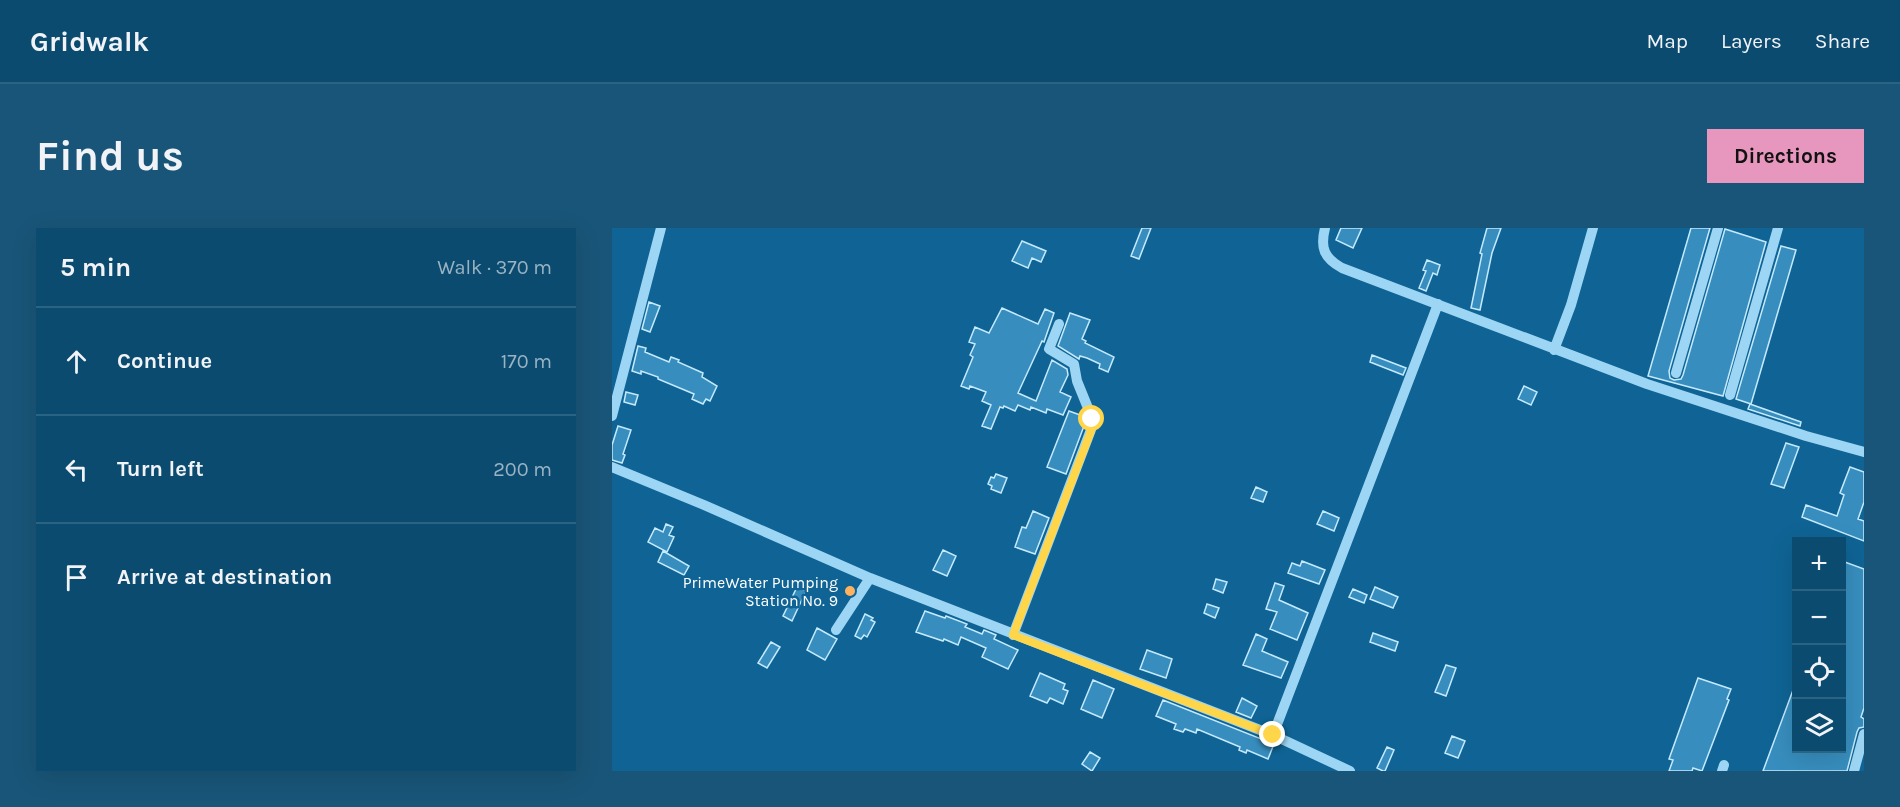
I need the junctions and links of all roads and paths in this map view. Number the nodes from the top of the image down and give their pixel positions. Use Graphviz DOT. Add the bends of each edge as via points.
graph roads {
  1 [pos="661,228"];
  2 [pos="1325,228"];
  3 [pos="1593,228"];
  4 [pos="1718,228"];
  5 [pos="1778,228"];
  6 [pos="1438,304"];
  7 [pos="1059,324"];
  8 [pos="1554,350"];
  9 [pos="1676,373"];
  10 [pos="1730,395"];
  11 [pos="612,416"];
  12 [pos="1864,452"];
  13 [pos="612,467"];
  14 [pos="870,578"];
  15 [pos="836,630"];
  16 [pos="1013,635"];
  17 [pos="1864,734"];
  18 [pos="1273,735"];
  19 [pos="1350,771"];
  20 [pos="1854,771"];
  1 -- 11 [label="street"];
  2 -- 6 [label="street" via="1323,249 1332,262"];
  3 -- 8 [label="street"];
  4 -- 9 [label="street"];
  5 -- 10 [label="street"];
  6 -- 8 [label="street"];
  6 -- 18 [label="street"];
  7 -- 16 [label="street" via="1049,349 1075,365 1092,427"];
  8 -- 12 [label="street" via="1667,391"];
  13 -- 14 [label="street"];
  14 -- 15 [label="street"];
  14 -- 16 [label="street"];
  16 -- 18 [label="street"];
  17 -- 20 [label="street"];
  18 -- 19 [label="street"];
}
